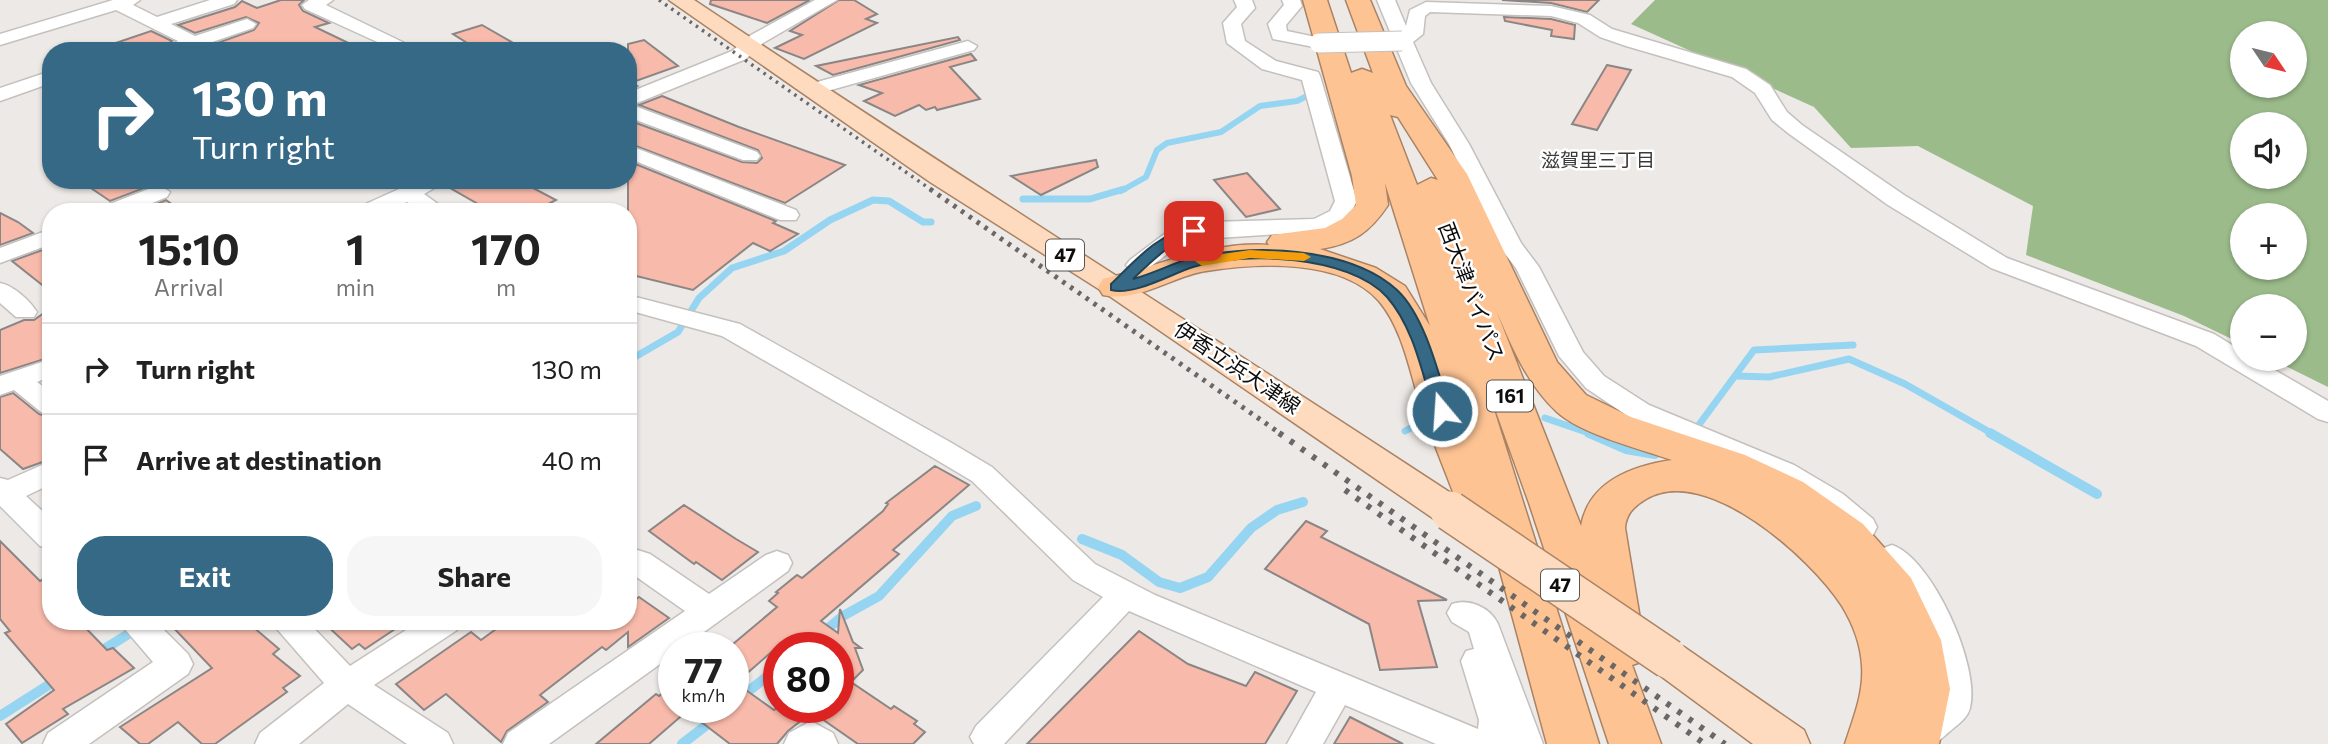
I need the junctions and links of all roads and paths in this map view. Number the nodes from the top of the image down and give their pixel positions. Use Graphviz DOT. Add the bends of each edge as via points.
graph roads {
  1 [pos="228,0"];
  2 [pos="324,0"];
  3 [pos="680,0"];
  4 [pos="828,0"];
  5 [pos="1243,0"];
  6 [pos="1292,0"];
  7 [pos="1315,0"];
  8 [pos="1332,0"];
  9 [pos="1358,0"];
  10 [pos="1386,0"];
  11 [pos="126,3"];
  12 [pos="1487,4"];
  13 [pos="155,23"];
  14 [pos="247,24"];
  15 [pos="0,40"];
  16 [pos="1402,41"];
  17 [pos="193,42"];
  18 [pos="392,42"];
  19 [pos="968,46"];
  20 [pos="751,47"];
  21 [pos="42,80"];
  22 [pos="1392,86"];
  23 [pos="813,89"];
  24 [pos="0,94"];
  25 [pos="637,97"];
  26 [pos="637,113"];
  27 [pos="637,155"];
  28 [pos="750,156"];
  29 [pos="417,189"];
  30 [pos="159,192"];
  31 [pos="408,193"];
  32 [pos="132,203"];
  33 [pos="387,203"];
  34 [pos="424,203"];
  35 [pos="788,215"];
  36 [pos="42,240"];
  37 [pos="0,256"];
  38 [pos="1127,276"];
  39 [pos="637,304"];
  40 [pos="42,370"];
  41 [pos="8,382"];
  42 [pos="42,401"];
  43 [pos="2328,413"];
  44 [pos="42,475"];
  45 [pos="3,491"];
  46 [pos="42,529"];
  47 [pos="637,561"];
  48 [pos="776,563"];
  49 [pos="1126,594"];
  50 [pos="709,611"];
  51 [pos="143,630"];
  52 [pos="295,630"];
  53 [pos="432,630"];
  54 [pos="347,685"];
  55 [pos="1338,685"];
  56 [pos="988,737"];
  57 [pos="1915,741"];
  58 [pos="61,744"];
  59 [pos="273,744"];
  60 [pos="435,744"];
  61 [pos="521,744"];
  62 [pos="802,744"];
  63 [pos="820,744"];
  64 [pos="1305,744"];
  65 [pos="1474,744"];
  66 [pos="1494,744"];
  67 [pos="1525,744"];
  68 [pos="1567,744"];
  69 [pos="1573,744"];
  70 [pos="1636,744"];
  71 [pos="1788,744"];
  72 [pos="1871,744"];
  1 -- 13 [label="street"];
  2 -- 18 [label="street" via="311,5"];
  3 -- 20 [label="main road, 伊香立浜大津線 / 47"];
  4 -- 20 [label="street" via="757,39"];
  5 -- 38 [label="street" via="1247,8 1232,23 1236,43 1269,65 1311,76 1346,201 1339,215 1319,226 1179,234"];
  6 -- 16 [label="street, bridge" via="1288,15 1276,24 1279,35 1319,43"];
  7 -- 38 [label="highway" via="1368,176 1372,205 1359,226 1330,238 1203,245 1165,252"];
  8 -- 69 [label="highway, 西大津バイパス / 161" via="1405,192 1468,382"];
  9 -- 22 [label="highway, 西大津バイパス / 161"];
  10 -- 16 [label="street"];
  11 -- 13 [label="street"];
  11 -- 15 [label="street"];
  12 -- 16 [label="street" via="1426,7 1416,14 1414,34"];
  12 -- 43 [label="street" via="1563,13 1632,42 1739,73 1763,89 1779,116 1795,129 1896,200 1999,263 2205,340"];
  13 -- 17 [label="street"];
  14 -- 17 [label="street"];
  16 -- 57 [label="street" via="1572,356 1595,382 1639,411 1784,471 1833,502 1877,539 1909,577 1941,625 1955,689 1953,708"];
  19 -- 23 [label="street"];
  20 -- 23 [label="main road, 伊香立浜大津線 / 47"];
  20 -- 25 [label="street"];
  21 -- 24 [label="street"];
  22 -- 57 [label="highway" via="1451,174 1540,367 1572,404 1617,427 1730,465 1788,493 1847,536 1895,591 1917,640 1925,689"];
  22 -- 70 [label="highway, 西大津バイパス / 161" via="1551,503"];
  23 -- 38 [label="main road, 伊香立浜大津線 / 47" via="940,176"];
  26 -- 28 [label="street"];
  27 -- 35 [label="street"];
  29 -- 31 [label="street"];
  30 -- 32 [label="street"];
  31 -- 33 [label="street"];
  31 -- 34 [label="street"];
  36 -- 37 [label="street"];
  38 -- 68 [label="highway" via="1155,278 1191,263 1250,254 1319,259 1364,275 1392,294 1418,336"];
  38 -- 71 [label="main road, 伊香立浜大津線 / 47, bridge" via="1450,511"];
  39 -- 49 [label="street" via="731,330 982,474 1084,572"];
  40 -- 41 [label="street"];
  41 -- 42 [label="street"];
  44 -- 45 [label="street"];
  45 -- 46 [label="street"];
  47 -- 50 [label="street"];
  48 -- 50 [label="street"];
  49 -- 55 [label="street"];
  49 -- 56 [label="street"];
  50 -- 61 [label="street"];
  51 -- 58 [label="street" via="176,664"];
  52 -- 54 [label="street"];
  53 -- 54 [label="street"];
  54 -- 59 [label="street"];
  54 -- 60 [label="street"];
  55 -- 64 [label="street"];
  55 -- 65 [label="street"];
  62 -- 63 [label="street" via="811,736"];
  66 -- 67 [label="street" via="1496,720 1463,613 1482,624"];
  70 -- 72 [label="highway" via="1602,527 1612,504 1630,487 1656,477 1686,477 1720,485 1764,507 1828,556 1857,593 1877,628 1887,666 1885,708"];
}
